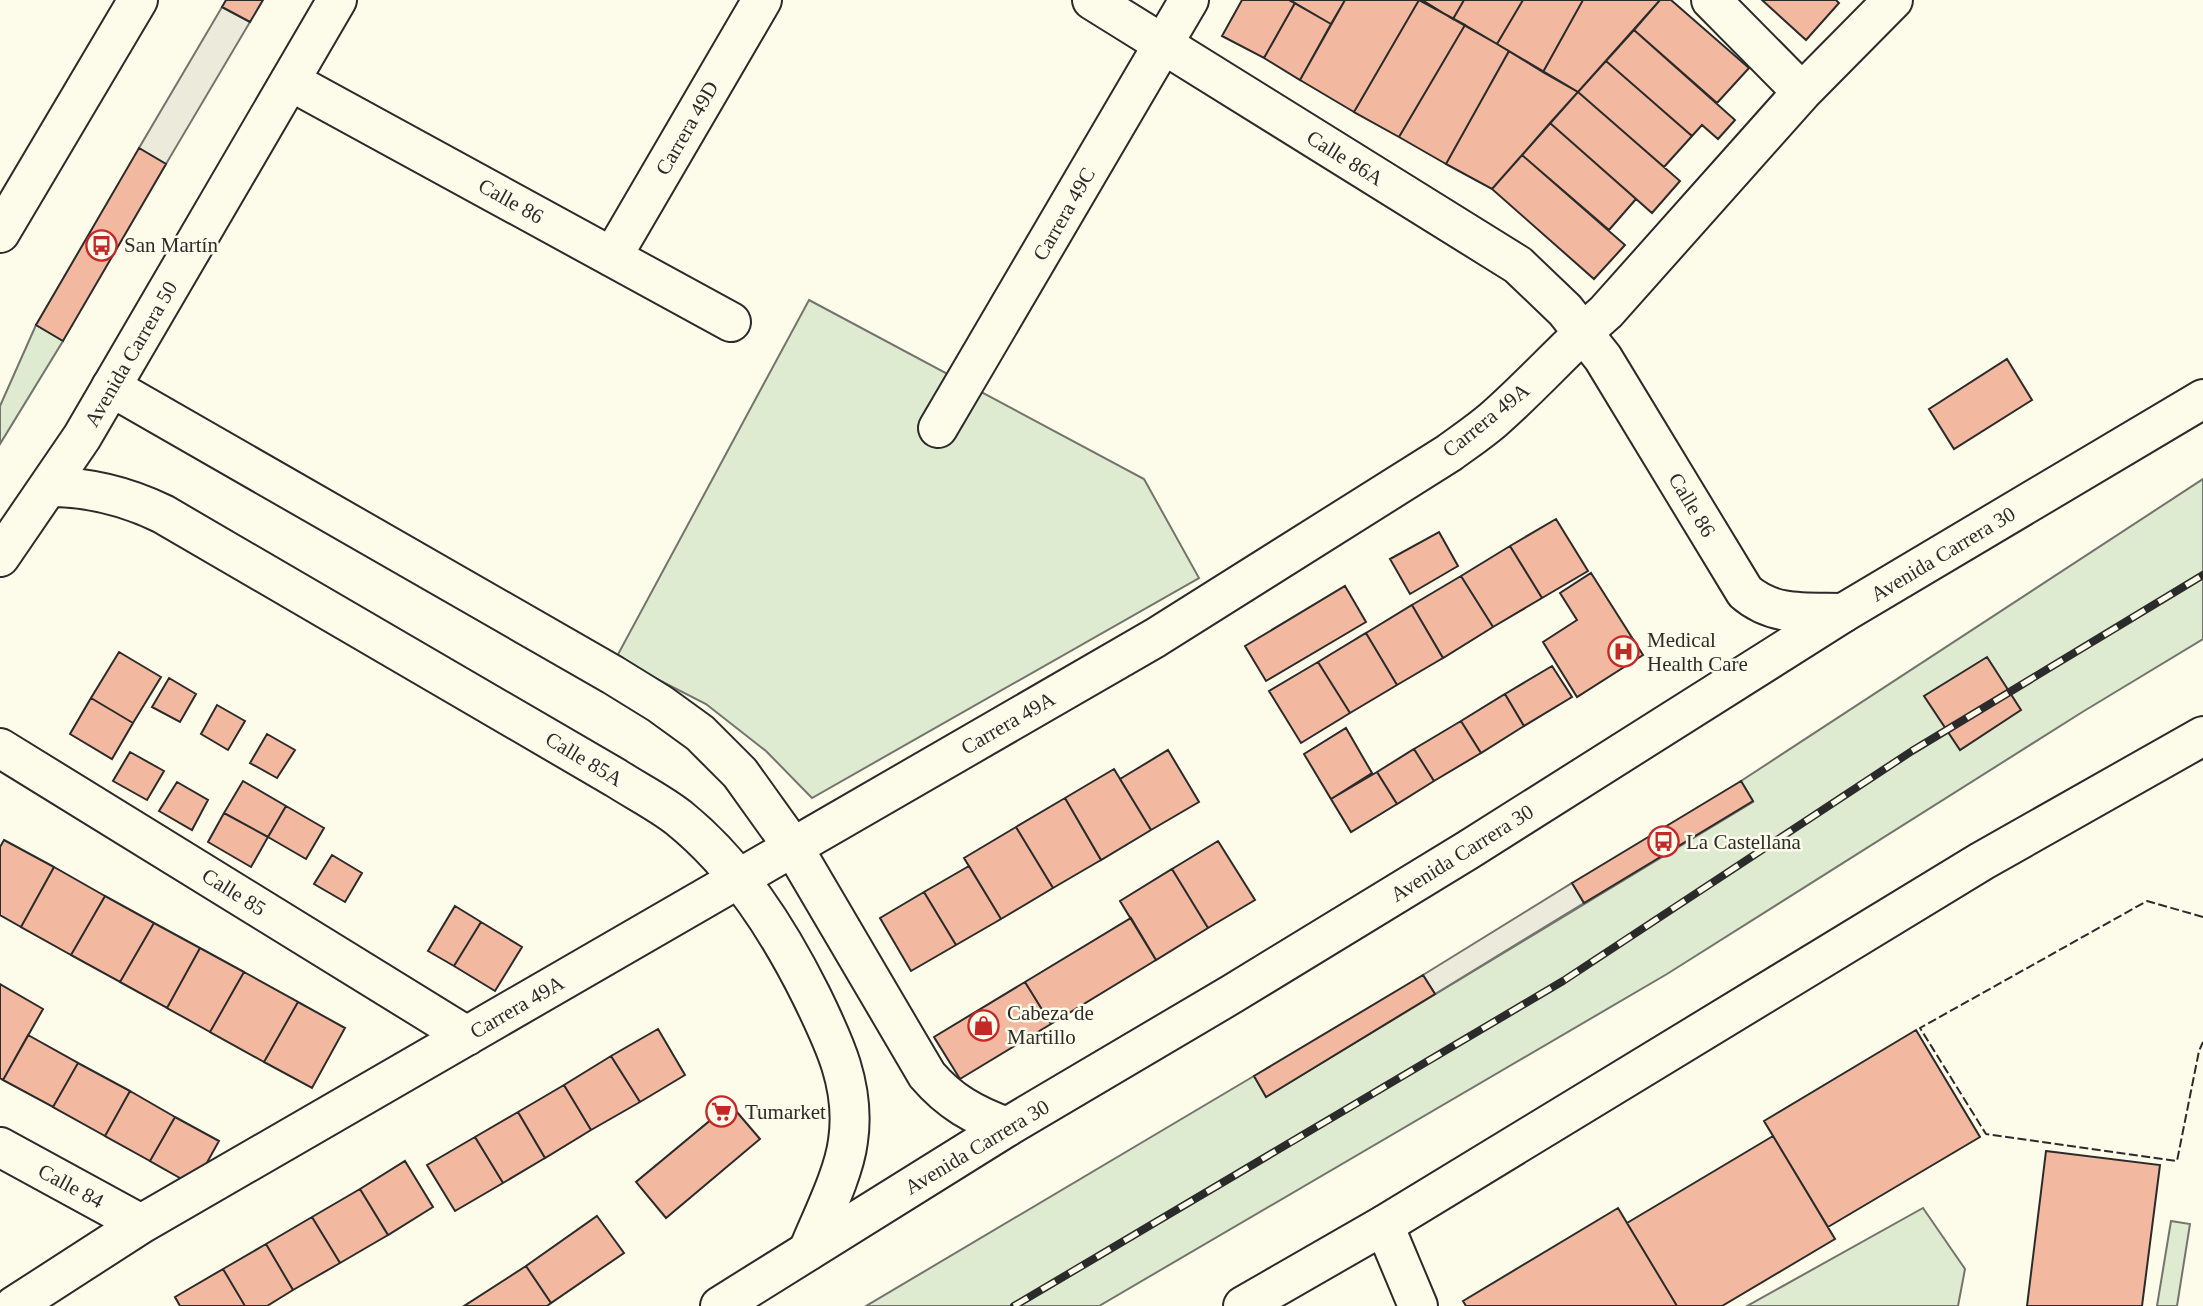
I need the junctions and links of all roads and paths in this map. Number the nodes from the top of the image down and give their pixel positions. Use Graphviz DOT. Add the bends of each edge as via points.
graph roads {
  1 [pos="138,0"];
  2 [pos="337,0"];
  3 [pos="762,0"];
  4 [pos="1092,0"];
  5 [pos="1189,0"];
  6 [pos="1712,0"];
  7 [pos="1893,0"];
  8 [pos="1164,45"];
  9 [pos="290,80"];
  10 [pos="1801,92"];
  11 [pos="0,233"];
  12 [pos="612,257"];
  13 [pos="731,322"];
  14 [pos="1583,332"];
  15 [pos="111,387"];
  16 [pos="2203,399"];
  17 [pos="938,428"];
  18 [pos="50,487"];
  19 [pos="0,556"];
  20 [pos="1843,613"];
  21 [pos="2203,736"];
  22 [pos="0,748"];
  23 [pos="793,847"];
  24 [pos="739,879"];
  25 [pos="467,1035"];
  26 [pos="1007,1128"];
  27 [pos="0,1147"];
  28 [pos="141,1224"];
  29 [pos="1384,1225"];
  30 [pos="808,1251"];
  31 [pos="13,1306"];
  32 [pos="720,1306"];
  33 [pos="1242,1306"];
  34 [pos="1418,1306"];
  1 -- 11 [label="main road"];
  2 -- 9 [label="main road, Avenida Carrera 50"];
  3 -- 12 [label="main road, Carrera 49D"];
  4 -- 8 [label="main road, Calle 86A"];
  5 -- 8 [label="main road, Carrera 49C"];
  6 -- 10 [label="main road"];
  7 -- 10 [label="main road, Carrera 49A"];
  8 -- 14 [label="main road, Calle 86A" via="1518,265"];
  8 -- 17 [label="main road, Carrera 49C"];
  9 -- 12 [label="main road, Calle 86"];
  9 -- 15 [label="main road, Avenida Carrera 50"];
  10 -- 14 [label="main road, Carrera 49A" via="1606,312"];
  12 -- 13 [label="main road, Calle 86"];
  14 -- 20 [label="main road, Calle 86" via="1745,592 1774,610"];
  14 -- 23 [label="main road, Carrera 49A" via="1491,422 1449,453 1155,638"];
  15 -- 18 [label="main road, Avenida Carrera 50"];
  15 -- 23 [label="main road" via="660,704 700,733 740,772"];
  16 -- 20 [label="main road, Avenida Carrera 30"];
  18 -- 19 [label="main road, Avenida Carrera 50"];
  18 -- 24 [label="main road, Calle 85A" via="108,493 163,514 667,811"];
  20 -- 26 [label="main road, Avenida Carrera 30" via="1468,850"];
  21 -- 29 [label="main road" via="1982,861"];
  22 -- 25 [label="main road, Calle 85"];
  23 -- 24 [label="main road, Carrera 49A"];
  23 -- 26 [label="main road" via="927,1075 962,1108"];
  24 -- 25 [label="main road, Carrera 49A"];
  24 -- 30 [label="main road, Calle 85A" via="786,944 836,1045 844,1072 848,1141"];
  25 -- 28 [label="main road, Carrera 49A"];
  26 -- 30 [label="main road, Avenida Carrera 30"];
  27 -- 28 [label="main road, Calle 84"];
  28 -- 31 [label="main road, Carrera 49A"];
  29 -- 33 [label="main road"];
  29 -- 34 [label="main road"];
  30 -- 32 [label="main road, Avenida Carrera 30"];
}
